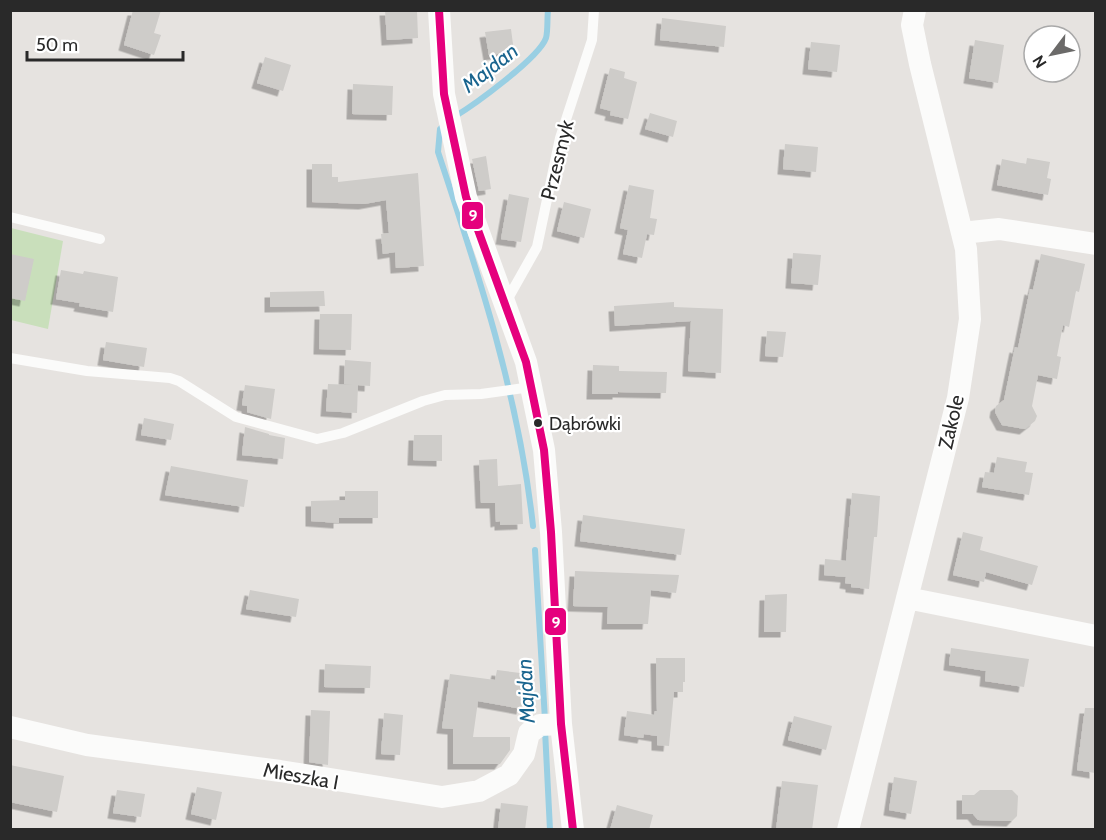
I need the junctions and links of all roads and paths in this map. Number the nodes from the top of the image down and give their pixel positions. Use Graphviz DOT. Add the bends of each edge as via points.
graph roads {
  1 [pos="439,10"];
  2 [pos="594,10"];
  3 [pos="915,10"];
  4 [pos="10,216"];
  5 [pos="962,233"];
  6 [pos="100,239"];
  7 [pos="1095,244"];
  8 [pos="505,305"];
  9 [pos="10,358"];
  10 [pos="518,389"];
  11 [pos="907,598"];
  12 [pos="1095,636"];
  13 [pos="551,724"];
  14 [pos="10,727"];
  15 [pos="573,830"];
  16 [pos="848,830"];
  1 -- 8 [label="street" via="444,93 466,197"];
  2 -- 8 [label="lane, Przesmyk" via="592,40 560,138 537,247"];
  3 -- 5 [label="street, Zakole" via="912,25 920,64"];
  4 -- 6 [label="lane"];
  5 -- 7 [label="street" via="999,229"];
  5 -- 11 [label="street, Zakole" via="970,319 958,398"];
  8 -- 10 [label="street" via="526,362"];
  9 -- 10 [label="lane" via="87,371 170,378 236,417 317,438 343,433 445,395"];
  10 -- 13 [label="street" via="544,450 551,532"];
  11 -- 12 [label="street"];
  11 -- 16 [label="street, Zakole"];
  13 -- 14 [label="street, Mieszka I" via="529,733 525,754 509,775 478,791 442,797 87,745"];
  13 -- 15 [label="street"];
}
